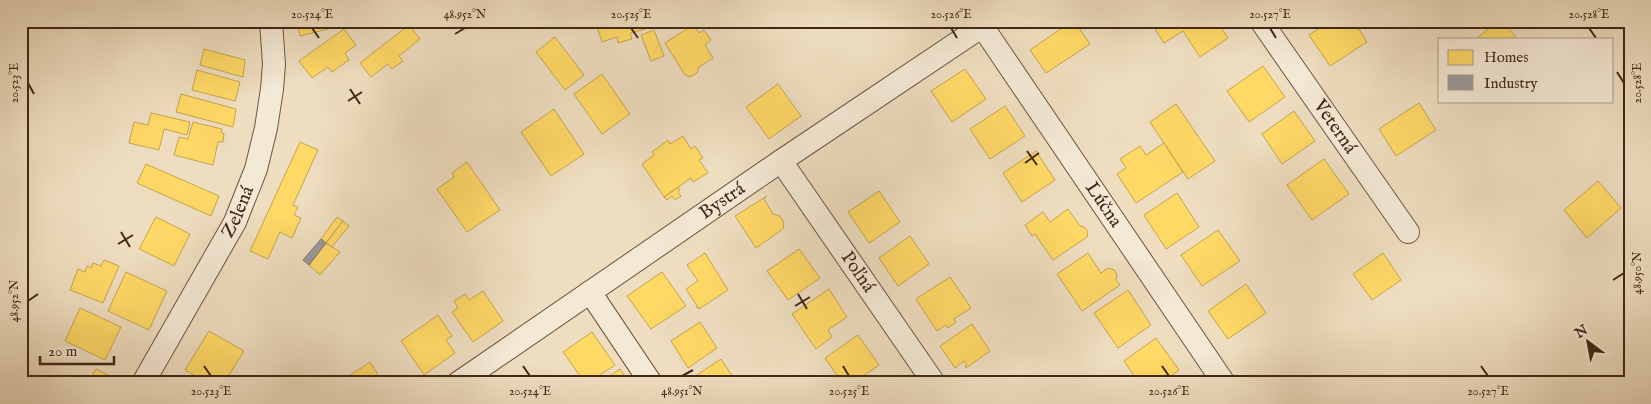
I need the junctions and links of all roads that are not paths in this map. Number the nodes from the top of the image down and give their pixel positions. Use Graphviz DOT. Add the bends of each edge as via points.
graph roads {
  1 [pos="271,21"];
  2 [pos="1261,21"];
  3 [pos="986,24"];
  4 [pos="781,161"];
  5 [pos="1408,232"];
  6 [pos="590,292"];
  7 [pos="143,383"];
  8 [pos="458,383"];
  9 [pos="651,383"];
  10 [pos="934,383"];
  11 [pos="1224,383"];
  1 -- 7 [label="street, Zelená" via="272,89 256,169 235,222"];
  2 -- 5 [label="street, Veterná"];
  3 -- 4 [label="street, Bystrá"];
  3 -- 11 [label="street, Lúčna"];
  4 -- 6 [label="street, Bystrá"];
  4 -- 10 [label="street, Poľná"];
  6 -- 8 [label="street, Bystrá"];
  6 -- 9 [label="street"];
}
